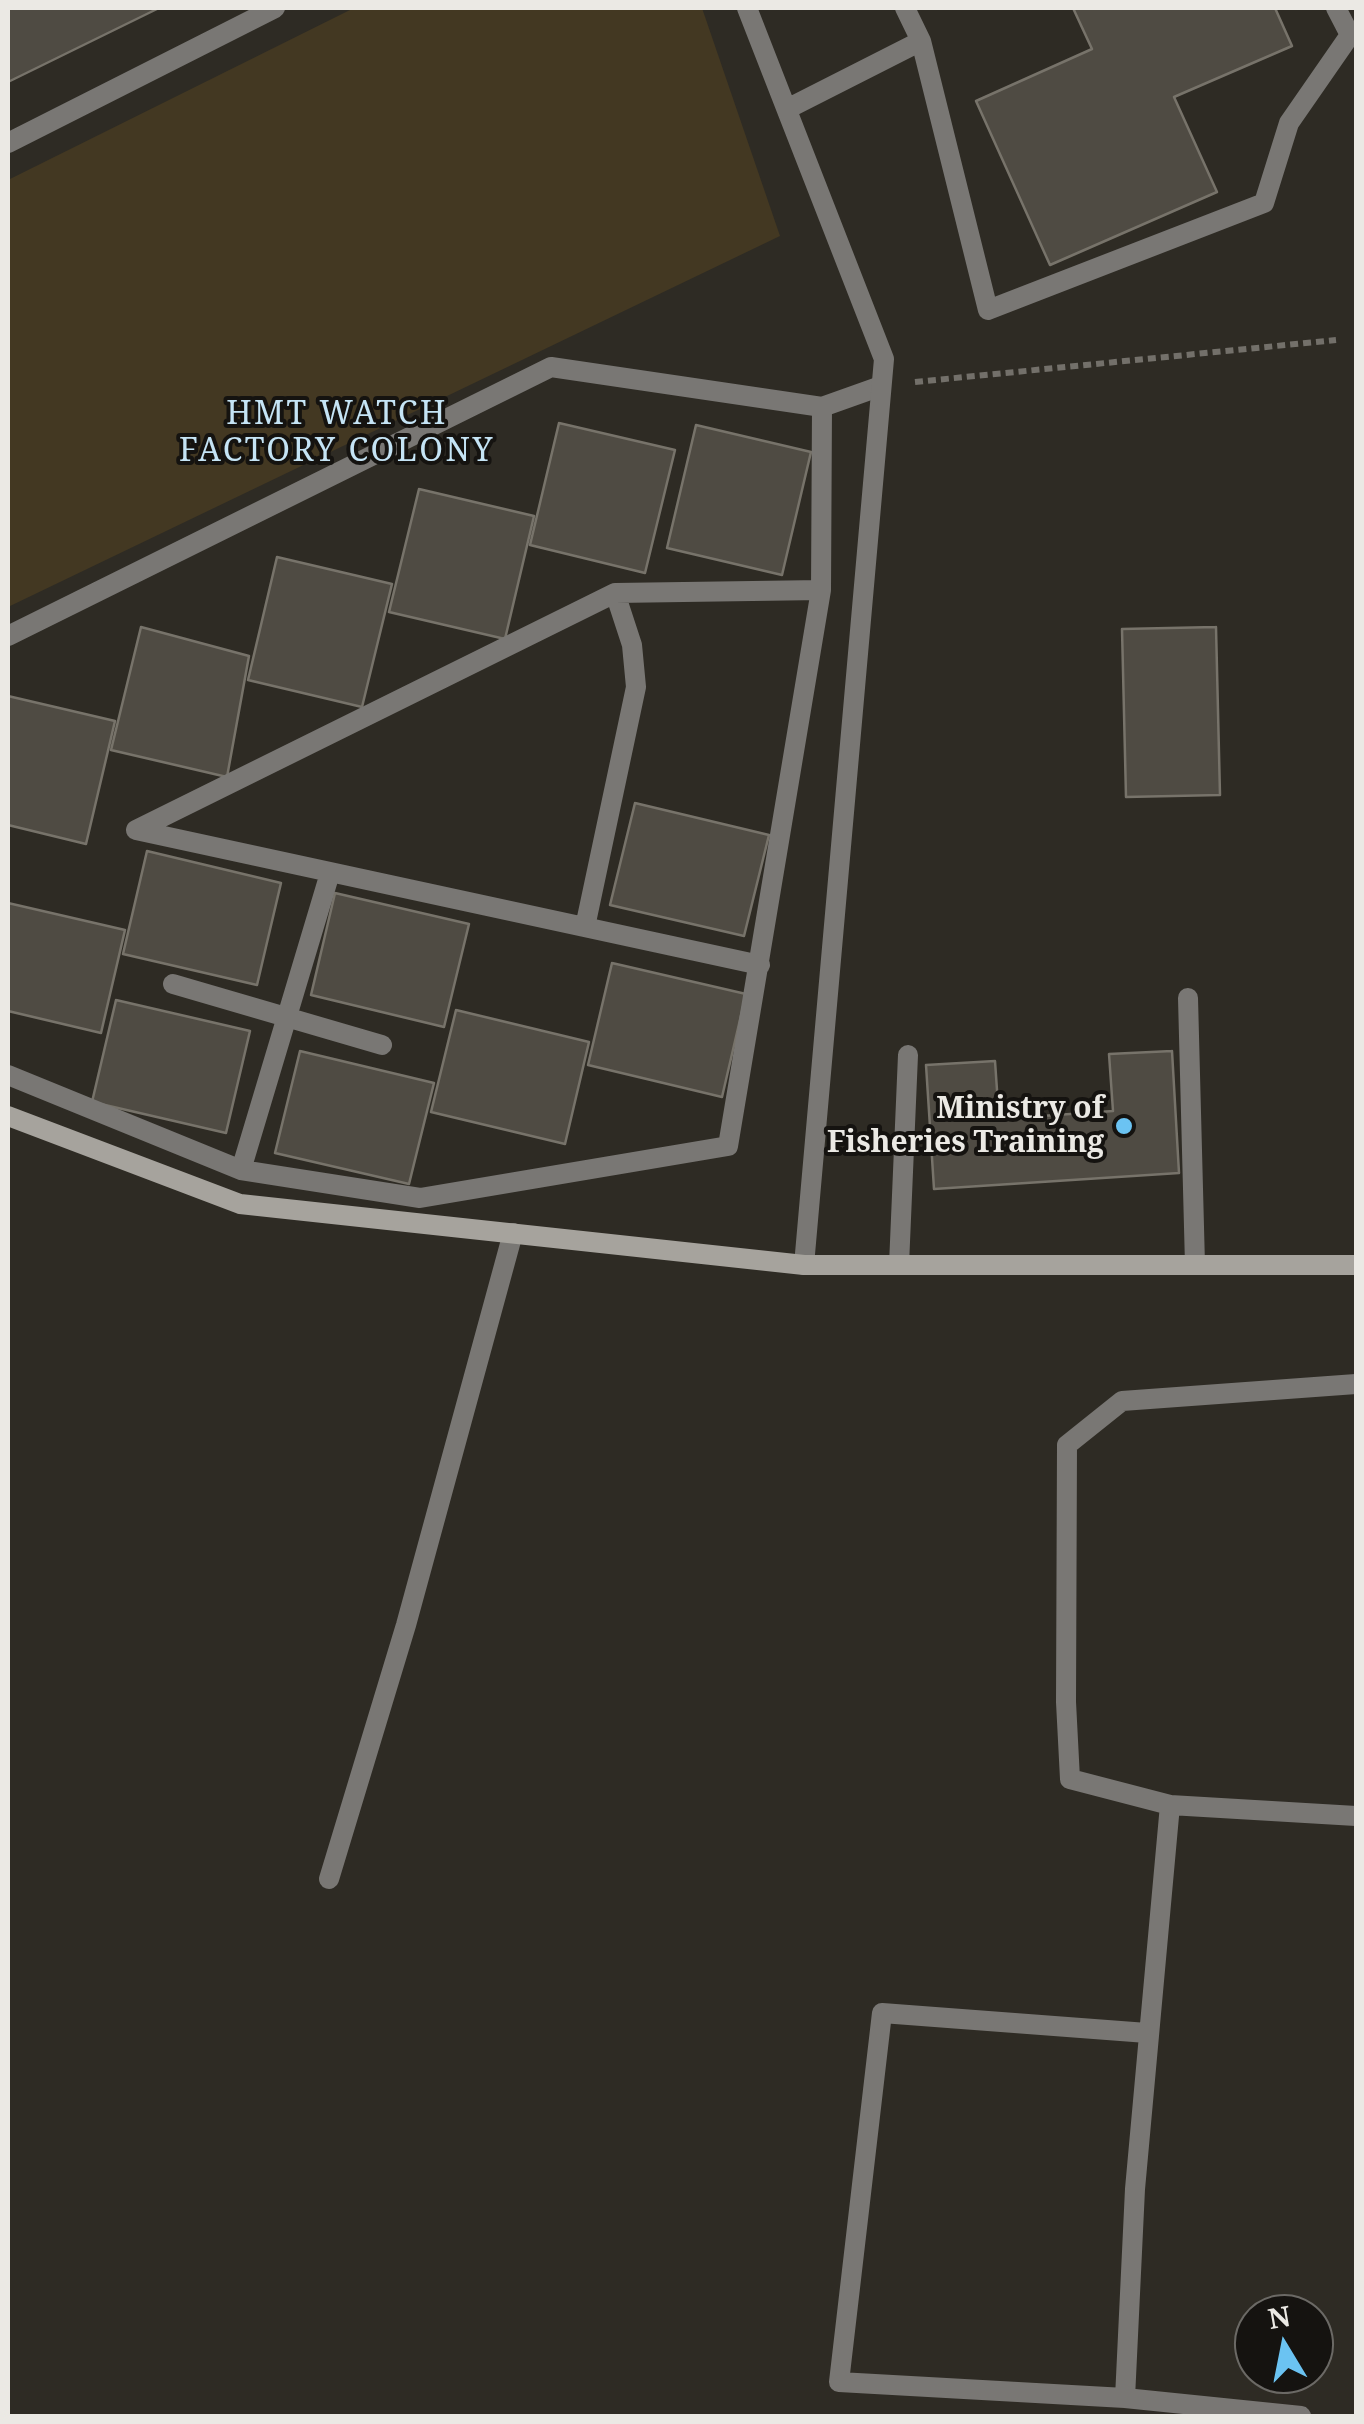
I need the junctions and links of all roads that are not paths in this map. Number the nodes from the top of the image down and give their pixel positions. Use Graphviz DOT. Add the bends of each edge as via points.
graph roads {
  1 [pos="275,8"];
  2 [pos="747,8"];
  3 [pos="905,8"];
  4 [pos="1336,8"];
  5 [pos="921,41"];
  6 [pos="787,109"];
  7 [pos="8,143"];
  8 [pos="881,386"];
  9 [pos="822,408"];
  10 [pos="821,590"];
  11 [pos="614,593"];
  12 [pos="8,636"];
  13 [pos="330,873"];
  14 [pos="585,928"];
  15 [pos="760,965"];
  16 [pos="173,984"];
  17 [pos="1188,998"];
  18 [pos="287,1017"];
  19 [pos="382,1044"];
  20 [pos="908,1055"];
  21 [pos="8,1075"];
  22 [pos="8,1116"];
  23 [pos="241,1170"];
  24 [pos="513,1233"];
  25 [pos="804,1265"];
  26 [pos="900,1265"];
  27 [pos="1195,1265"];
  28 [pos="1356,1265"];
  29 [pos="1356,1384"];
  30 [pos="1170,1805"];
  31 [pos="1356,1816"];
  32 [pos="329,1879"];
  33 [pos="1147,2033"];
  34 [pos="1124,2398"];
  35 [pos="1301,2416"];
  1 -- 7 [label="street"];
  2 -- 6 [label="street"];
  3 -- 5 [label="street"];
  4 -- 5 [label="street" via="1350,35 1288,123 1264,203 988,310"];
  5 -- 6 [label="street"];
  6 -- 8 [label="street" via="884,359"];
  8 -- 9 [label="street"];
  8 -- 25 [label="street"];
  9 -- 10 [label="street"];
  9 -- 12 [label="street" via="552,366"];
  10 -- 11 [label="street"];
  10 -- 15 [label="street"];
  11 -- 13 [label="street" via="136,830"];
  11 -- 14 [label="street" via="632,645 636,687"];
  13 -- 14 [label="street"];
  13 -- 18 [label="street"];
  14 -- 15 [label="street"];
  15 -- 23 [label="street" via="728,1146 420,1198"];
  16 -- 18 [label="street"];
  17 -- 27 [label="street"];
  18 -- 19 [label="street"];
  18 -- 23 [label="street"];
  20 -- 26 [label="street"];
  21 -- 23 [label="street"];
  22 -- 24 [label="street" via="240,1204"];
  24 -- 25 [label="street"];
  24 -- 32 [label="street"];
  25 -- 26 [label="street"];
  26 -- 27 [label="street"];
  27 -- 28 [label="street"];
  29 -- 30 [label="street" via="1122,1401 1067,1446 1070,1778"];
  30 -- 31 [label="street"];
  30 -- 33 [label="street"];
  33 -- 34 [label="street"];
  33 -- 34 [label="street" via="882,2013 839,2382"];
  34 -- 35 [label="street"];
}
